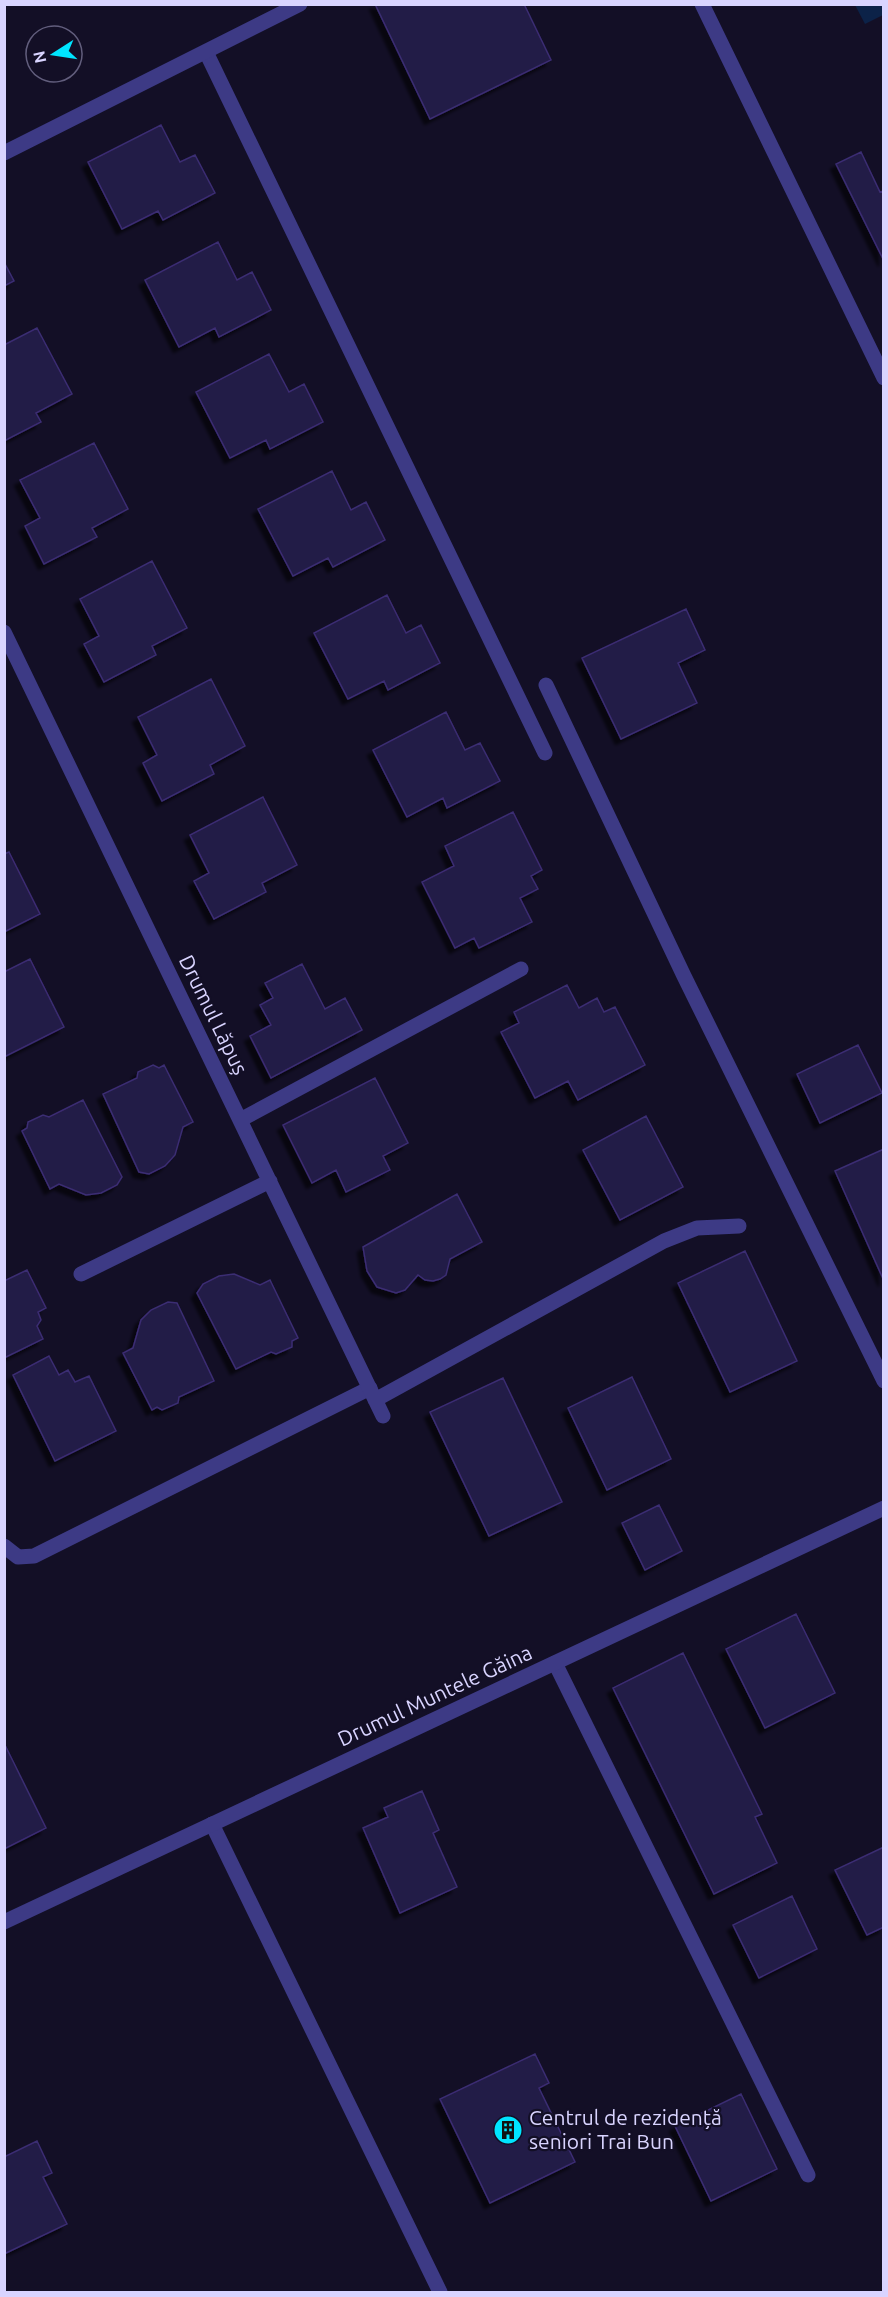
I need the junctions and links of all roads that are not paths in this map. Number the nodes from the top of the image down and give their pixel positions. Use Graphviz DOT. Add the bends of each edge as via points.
graph roads {
  1 [pos="300,4"];
  2 [pos="702,4"];
  3 [pos="206,52"];
  4 [pos="4,153"];
  5 [pos="884,378"];
  6 [pos="4,632"];
  7 [pos="546,685"];
  8 [pos="545,753"];
  9 [pos="521,969"];
  10 [pos="240,1120"];
  11 [pos="270,1181"];
  12 [pos="740,1226"];
  13 [pos="81,1275"];
  14 [pos="884,1382"];
  15 [pos="372,1394"];
  16 [pos="383,1416"];
  17 [pos="884,1508"];
  18 [pos="4,1546"];
  19 [pos="555,1663"];
  20 [pos="212,1824"];
  21 [pos="4,1922"];
  22 [pos="808,2175"];
  23 [pos="440,2292"];
  1 -- 3 [label="street"];
  2 -- 5 [label="street"];
  3 -- 4 [label="street"];
  3 -- 8 [label="street"];
  6 -- 10 [label="street, Drumul Lăpuș"];
  7 -- 14 [label="street"];
  9 -- 10 [label="street"];
  10 -- 11 [label="street, Drumul Lăpuș"];
  11 -- 13 [label="street"];
  11 -- 15 [label="street, Drumul Lăpuș"];
  12 -- 15 [label="street" via="697,1228 664,1241"];
  15 -- 16 [label="street, Drumul Lăpuș"];
  15 -- 18 [label="street" via="34,1556 18,1557"];
  17 -- 19 [label="street, Drumul Muntele Găina"];
  19 -- 20 [label="street, Drumul Muntele Găina"];
  19 -- 22 [label="street"];
  20 -- 21 [label="street, Drumul Muntele Găina"];
  20 -- 23 [label="street"];
}
